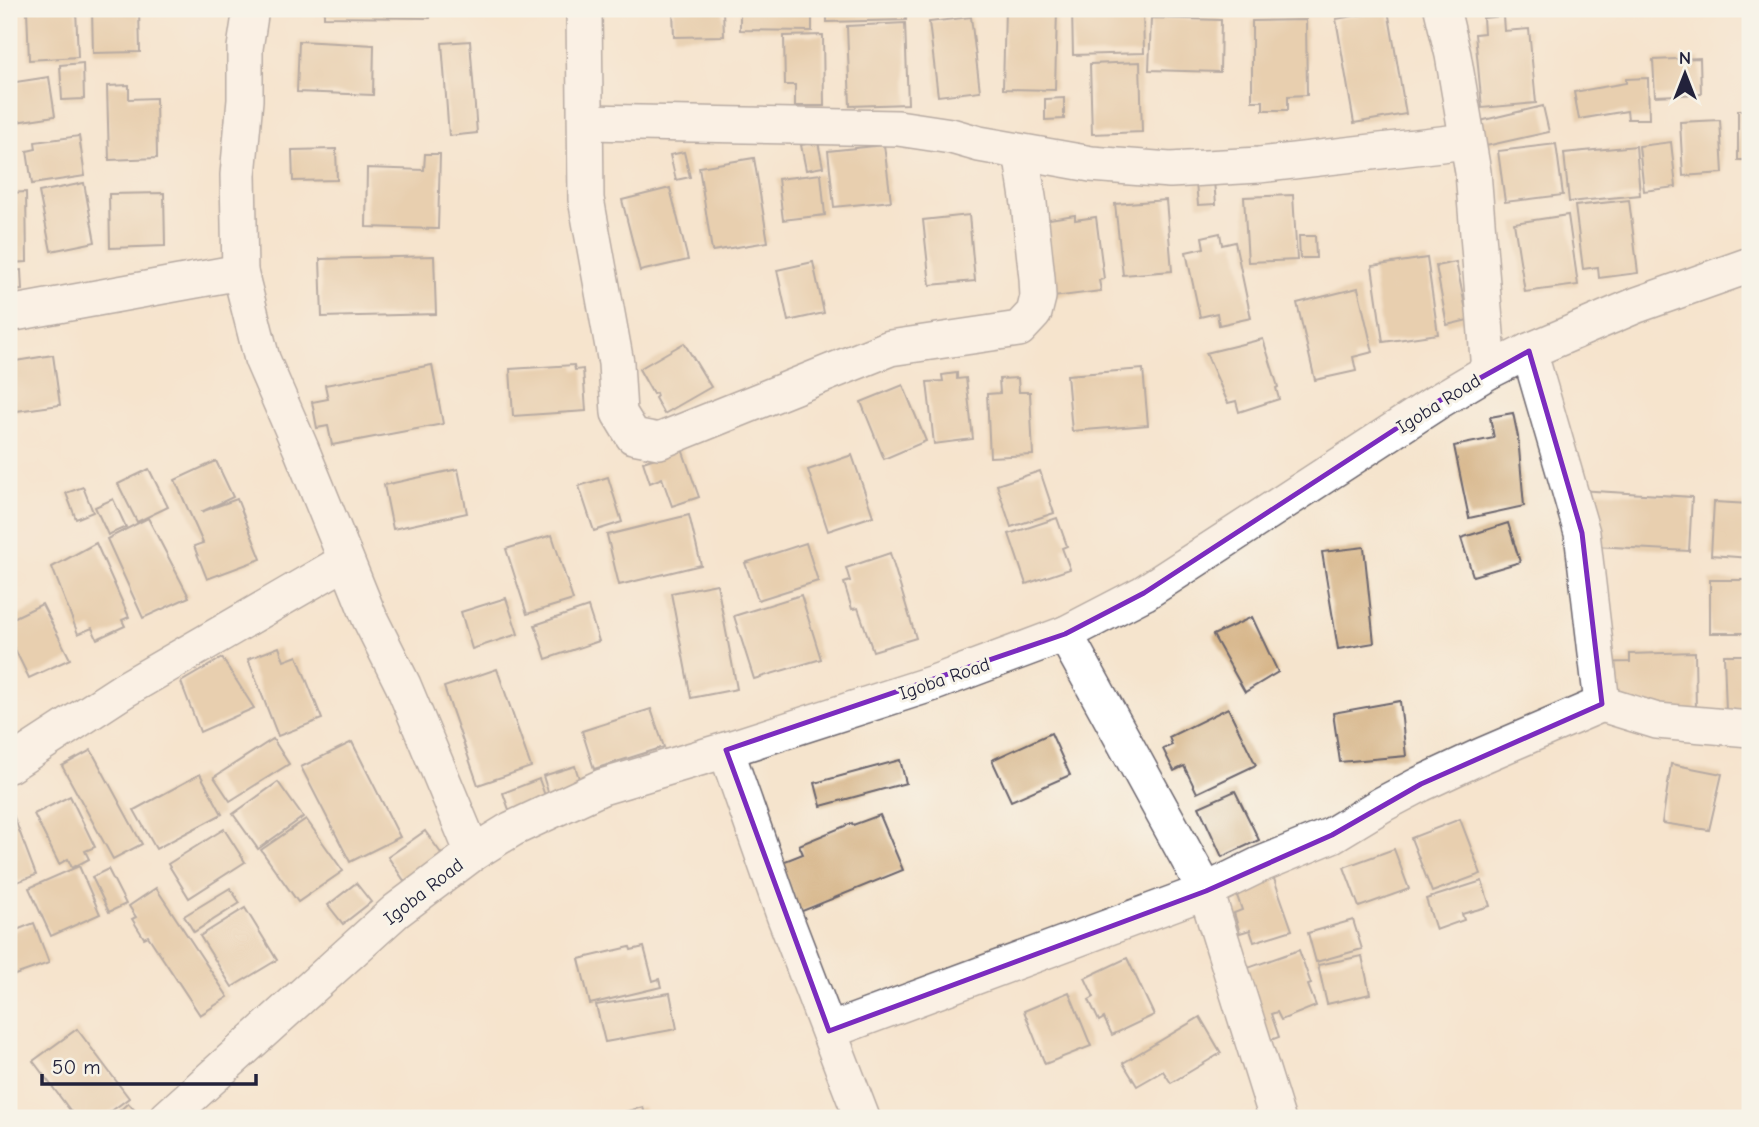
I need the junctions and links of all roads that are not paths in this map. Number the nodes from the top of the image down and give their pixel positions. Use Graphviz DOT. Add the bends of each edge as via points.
graph roads {
  1 [pos="251,9"];
  2 [pos="584,9"];
  3 [pos="1442,9"];
  4 [pos="586,122"];
  5 [pos="1467,141"];
  6 [pos="1021,152"];
  7 [pos="1750,265"];
  8 [pos="240,272"];
  9 [pos="9,314"];
  10 [pos="1529,351"];
  11 [pos="1489,371"];
  12 [pos="346,561"];
  13 [pos="1065,634"];
  14 [pos="1602,704"];
  15 [pos="1750,729"];
  16 [pos="726,750"];
  17 [pos="9,765"];
  18 [pos="473,853"];
  19 [pos="1206,891"];
  20 [pos="829,1031"];
  21 [pos="167,1118"];
  22 [pos="862,1118"];
  23 [pos="1277,1118"];
  1 -- 8 [label="street" via="238,175"];
  2 -- 4 [label="street"];
  3 -- 5 [label="street"];
  4 -- 6 [label="street" via="898,128"];
  4 -- 6 [label="street" via="586,199 616,363 619,413 633,436 659,441 890,348 1019,329 1034,313 1038,297"];
  5 -- 6 [label="street" via="1259,165 1170,170 1091,164"];
  5 -- 11 [label="street"];
  7 -- 10 [label="street, Igoba Road" via="1637,305"];
  8 -- 9 [label="street"];
  8 -- 12 [label="street" via="262,359"];
  10 -- 11 [label="street, Igoba Road"];
  10 -- 14 [label="street" via="1582,533"];
  11 -- 13 [label="street, Igoba Road" via="1144,593"];
  12 -- 17 [label="street" via="124,690"];
  12 -- 18 [label="street"];
  13 -- 16 [label="street, Igoba Road"];
  13 -- 19 [label="street"];
  14 -- 15 [label="street" via="1657,721"];
  14 -- 19 [label="street" via="1421,784 1332,835"];
  16 -- 18 [label="street, Igoba Road" via="602,787 512,829"];
  16 -- 20 [label="street"];
  18 -- 21 [label="street, Igoba Road" via="396,911"];
  19 -- 20 [label="street"];
  19 -- 23 [label="street"];
  20 -- 22 [label="street"];
}
